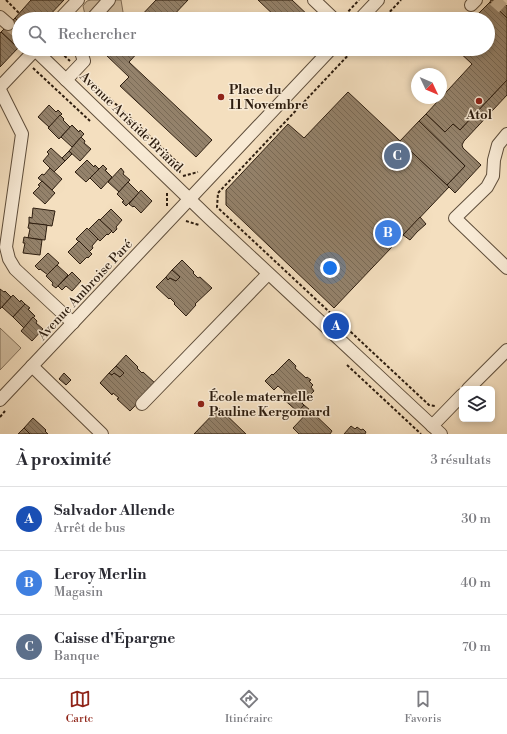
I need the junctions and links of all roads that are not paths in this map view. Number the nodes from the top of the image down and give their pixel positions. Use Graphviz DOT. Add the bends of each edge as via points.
graph roads {
  1 [pos="78,0"];
  2 [pos="109,0"];
  3 [pos="314,0"];
  4 [pos="378,0"];
  5 [pos="70,12"];
  6 [pos="98,12"];
  7 [pos="327,12"];
  8 [pos="367,12"];
  9 [pos="29,56"];
  10 [pos="42,56"];
  11 [pos="82,56"];
  12 [pos="324,56"];
  13 [pos="66,80"];
  14 [pos="0,87"];
  15 [pos="0,90"];
  16 [pos="507,134"];
  17 [pos="189,200"];
  18 [pos="4,232"];
  19 [pos="507,268"];
  20 [pos="268,274"];
  21 [pos="73,323"];
  22 [pos="507,350"];
  23 [pos="32,366"];
  24 [pos="471,386"];
  25 [pos="459,398"];
  26 [pos="0,400"];
  27 [pos="142,404"];
  28 [pos="437,430"];
  29 [pos="102,434"];
  1 -- 5 [label="street"];
  2 -- 6 [label="street"];
  3 -- 7 [label="street"];
  4 -- 8 [label="street"];
  9 -- 14 [label="street"];
  10 -- 13 [label="street, Avenue Aristide Briand"];
  11 -- 13 [label="street" via="84,61"];
  12 -- 17 [label="street, Avenue Ambroise Paré"];
  13 -- 17 [label="street, Avenue Aristide Briand"];
  15 -- 18 [label="street" via="22,134"];
  16 -- 19 [label="street" via="498,145 493,176 487,187 455,218"];
  17 -- 20 [label="street, Avenue Aristide Briand"];
  17 -- 21 [label="street, Avenue Ambroise Paré"];
  18 -- 21 [label="street" via="9,260 15,269"];
  20 -- 27 [label="street"];
  20 -- 28 [label="street, Avenue Aristide Briand"];
  21 -- 23 [label="street, Avenue Ambroise Paré"];
  22 -- 24 [label="street"];
  23 -- 26 [label="street, Avenue Ambroise Paré"];
  23 -- 29 [label="street"];
  25 -- 28 [label="street" via="447,410"];
}
